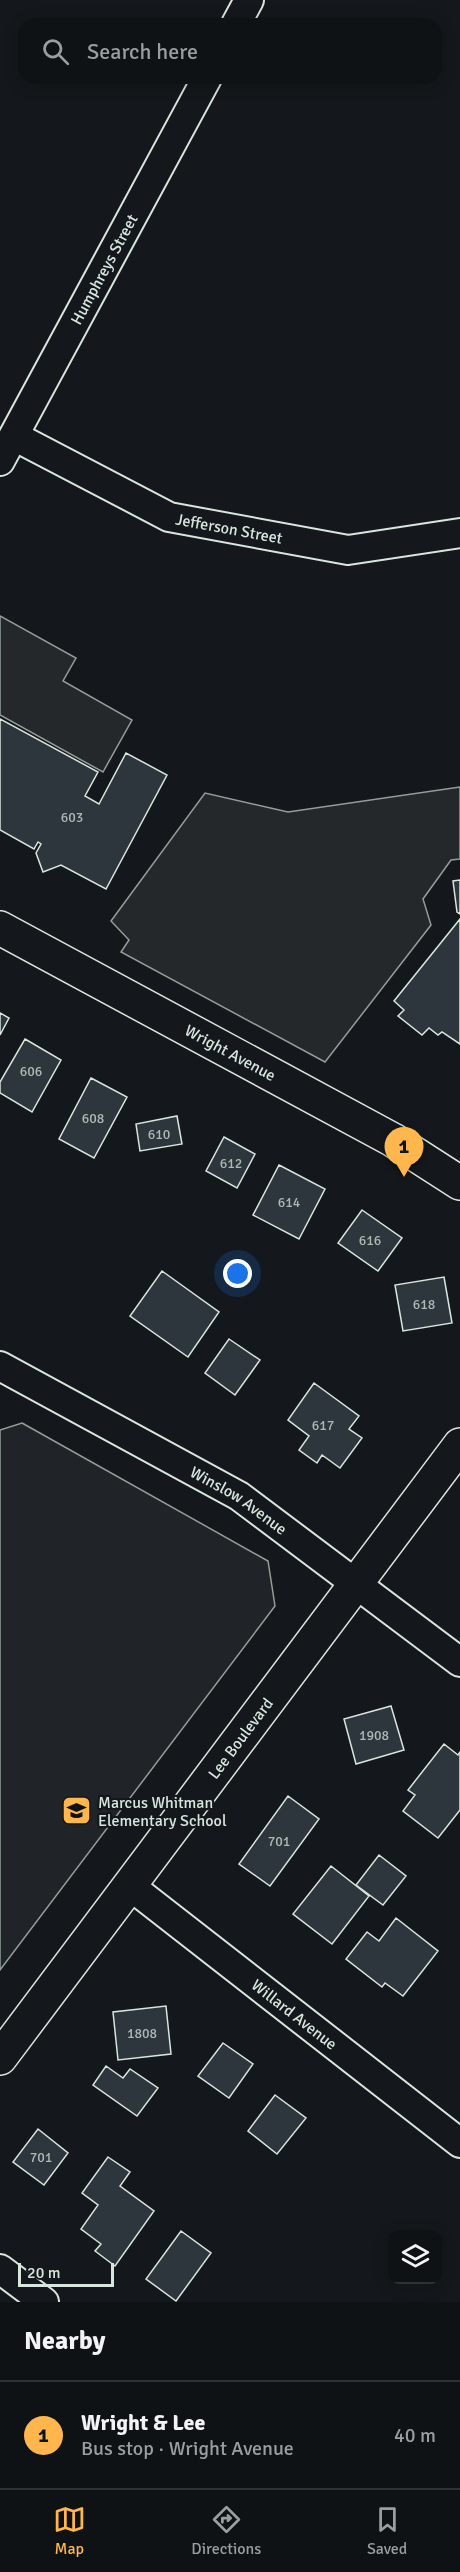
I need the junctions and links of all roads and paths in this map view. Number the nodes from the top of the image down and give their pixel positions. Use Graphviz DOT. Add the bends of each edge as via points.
graph roads {
  1 [pos="249,0"];
  2 [pos="240,18"];
  3 [pos="204,84"];
  4 [pos="14,436"];
  5 [pos="0,461"];
  6 [pos="460,533"];
  7 [pos="0,928"];
  8 [pos="460,1183"];
  9 [pos="0,1366"];
  10 [pos="460,1445"];
  11 [pos="357,1583"];
  12 [pos="460,1662"];
  13 [pos="129,1885"];
  14 [pos="0,2058"];
  15 [pos="460,2143"];
  16 [pos="0,2269"];
  17 [pos="44,2302"];
  1 -- 2 [label="street"];
  3 -- 4 [label="street, Humphreys Street"];
  4 -- 5 [label="street, Humphreys Street"];
  4 -- 6 [label="street, Jefferson Street" via="169,517 348,550"];
  7 -- 8 [label="street, Wright Avenue" via="393,1140"];
  9 -- 11 [label="street, Winslow Avenue" via="239,1496"];
  10 -- 11 [label="street, Lee Boulevard"];
  11 -- 12 [label="street, Winslow Avenue"];
  11 -- 13 [label="street, Lee Boulevard"];
  13 -- 14 [label="street, Lee Boulevard"];
  13 -- 15 [label="street, Willard Avenue"];
  16 -- 17 [label="street"];
}
